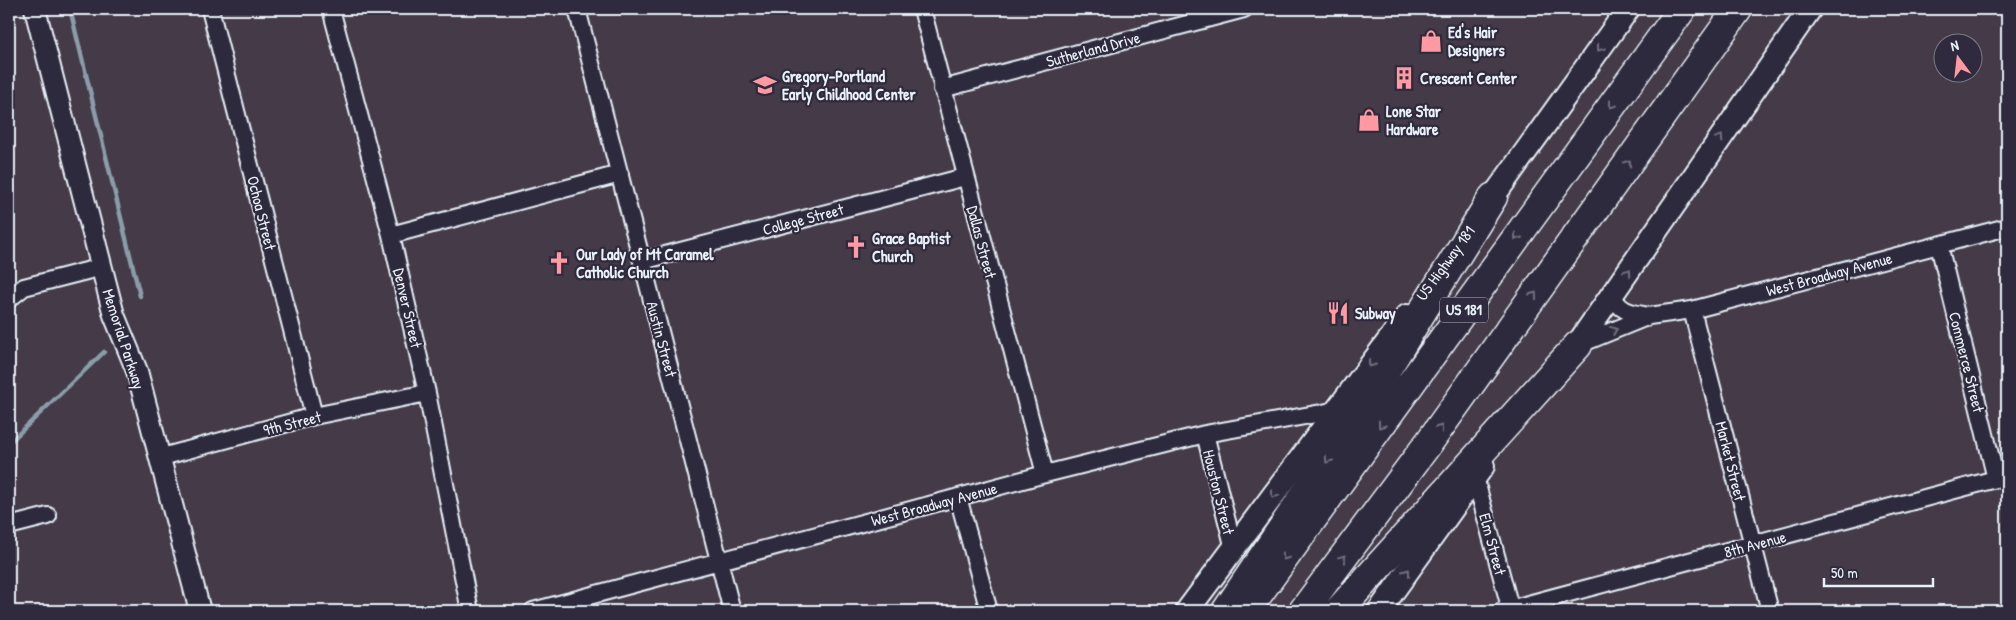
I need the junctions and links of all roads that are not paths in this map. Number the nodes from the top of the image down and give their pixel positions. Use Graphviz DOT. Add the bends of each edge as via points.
graph roads {
  1 [pos="35,9"];
  2 [pos="210,9"];
  3 [pos="331,9"];
  4 [pos="577,9"];
  5 [pos="922,9"];
  6 [pos="1244,9"];
  7 [pos="1628,9"];
  8 [pos="1682,9"];
  9 [pos="1738,9"];
  10 [pos="1810,9"];
  11 [pos="942,89"];
  12 [pos="620,174"];
  13 [pos="964,176"];
  14 [pos="1494,196"];
  15 [pos="2007,227"];
  16 [pos="391,235"];
  17 [pos="1939,245"];
  18 [pos="642,261"];
  19 [pos="102,268"];
  20 [pos="1612,295"];
  21 [pos="9,299"];
  22 [pos="1692,310"];
  23 [pos="1649,316"];
  24 [pos="1578,344"];
  25 [pos="427,393"];
  26 [pos="1338,410"];
  27 [pos="314,416"];
  28 [pos="1204,434"];
  29 [pos="158,458"];
  30 [pos="1045,474"];
  31 [pos="1475,477"];
  32 [pos="2001,477"];
  33 [pos="958,497"];
  34 [pos="48,516"];
  35 [pos="9,526"];
  36 [pos="1753,545"];
  37 [pos="1234,549"];
  38 [pos="720,562"];
  39 [pos="1508,610"];
  40 [pos="200,611"];
  41 [pos="470,611"];
  42 [pos="532,611"];
  43 [pos="732,611"];
  44 [pos="989,611"];
  45 [pos="1187,611"];
  46 [pos="1226,611"];
  47 [pos="1246,611"];
  48 [pos="1303,611"];
  49 [pos="1338,611"];
  50 [pos="1378,611"];
  51 [pos="1770,611"];
  1 -- 19 [label="street, Memorial Parkway"];
  2 -- 27 [label="street, Ochoa Street"];
  3 -- 16 [label="street, Denver Street"];
  4 -- 12 [label="street, Austin Street"];
  5 -- 11 [label="street, Dallas Street"];
  6 -- 11 [label="street, Sutherland Drive"];
  7 -- 14 [label="main road, US Highway 181, one-way"];
  8 -- 47 [label="highway, US 181, one-way"];
  48 -- 9 [label="highway, US 181, one-way" via="1430,441"];
  20 -- 10 [label="main road, one-way"];
  11 -- 13 [label="street, Dallas Street"];
  12 -- 16 [label="street"];
  12 -- 18 [label="street, Austin Street"];
  13 -- 18 [label="street, College Street"];
  13 -- 30 [label="street, Dallas Street"];
  14 -- 26 [label="main road, US Highway 181, one-way"];
  14 -- 46 [label="highway, one-way" via="1354,422"];
  15 -- 17 [label="street, West Broadway Avenue"];
  16 -- 25 [label="street, Denver Street"];
  17 -- 22 [label="street, West Broadway Avenue"];
  17 -- 32 [label="street, Commerce Street"];
  18 -- 38 [label="street, Austin Street"];
  19 -- 21 [label="street" via="24,287"];
  19 -- 29 [label="street, Memorial Parkway" via="114,316 137,371"];
  20 -- 23 [label="street, West Broadway Avenue" via="1616,305 1626,312"];
  20 -- 24 [label="main road"];
  22 -- 23 [label="street, West Broadway Avenue"];
  22 -- 36 [label="street, Market Street"];
  24 -- 23 [label="street, West Broadway Avenue, one-way"];
  24 -- 31 [label="main road"];
  24 -- 49 [label="highway"];
  25 -- 27 [label="street, 9th Street"];
  25 -- 41 [label="street, Denver Street"];
  26 -- 28 [label="street, West Broadway Avenue"];
  26 -- 37 [label="main road, US Highway 181, one-way"];
  27 -- 29 [label="street, 9th Street"];
  28 -- 30 [label="street, West Broadway Avenue"];
  28 -- 37 [label="street, Houston Street"];
  29 -- 40 [label="street, Memorial Parkway"];
  30 -- 33 [label="street, West Broadway Avenue"];
  31 -- 39 [label="street, Elm Street"];
  50 -- 31 [label="main road, one-way"];
  32 -- 36 [label="street, 8th Avenue"];
  33 -- 38 [label="street, West Broadway Avenue"];
  33 -- 44 [label="street"];
  34 -- 35 [label="street"];
  36 -- 39 [label="street, 8th Avenue"];
  36 -- 51 [label="street, Market Street"];
  37 -- 45 [label="main road, US Highway 181"];
  38 -- 42 [label="street, West Broadway Avenue"];
  38 -- 43 [label="street, Austin Street"];
}
